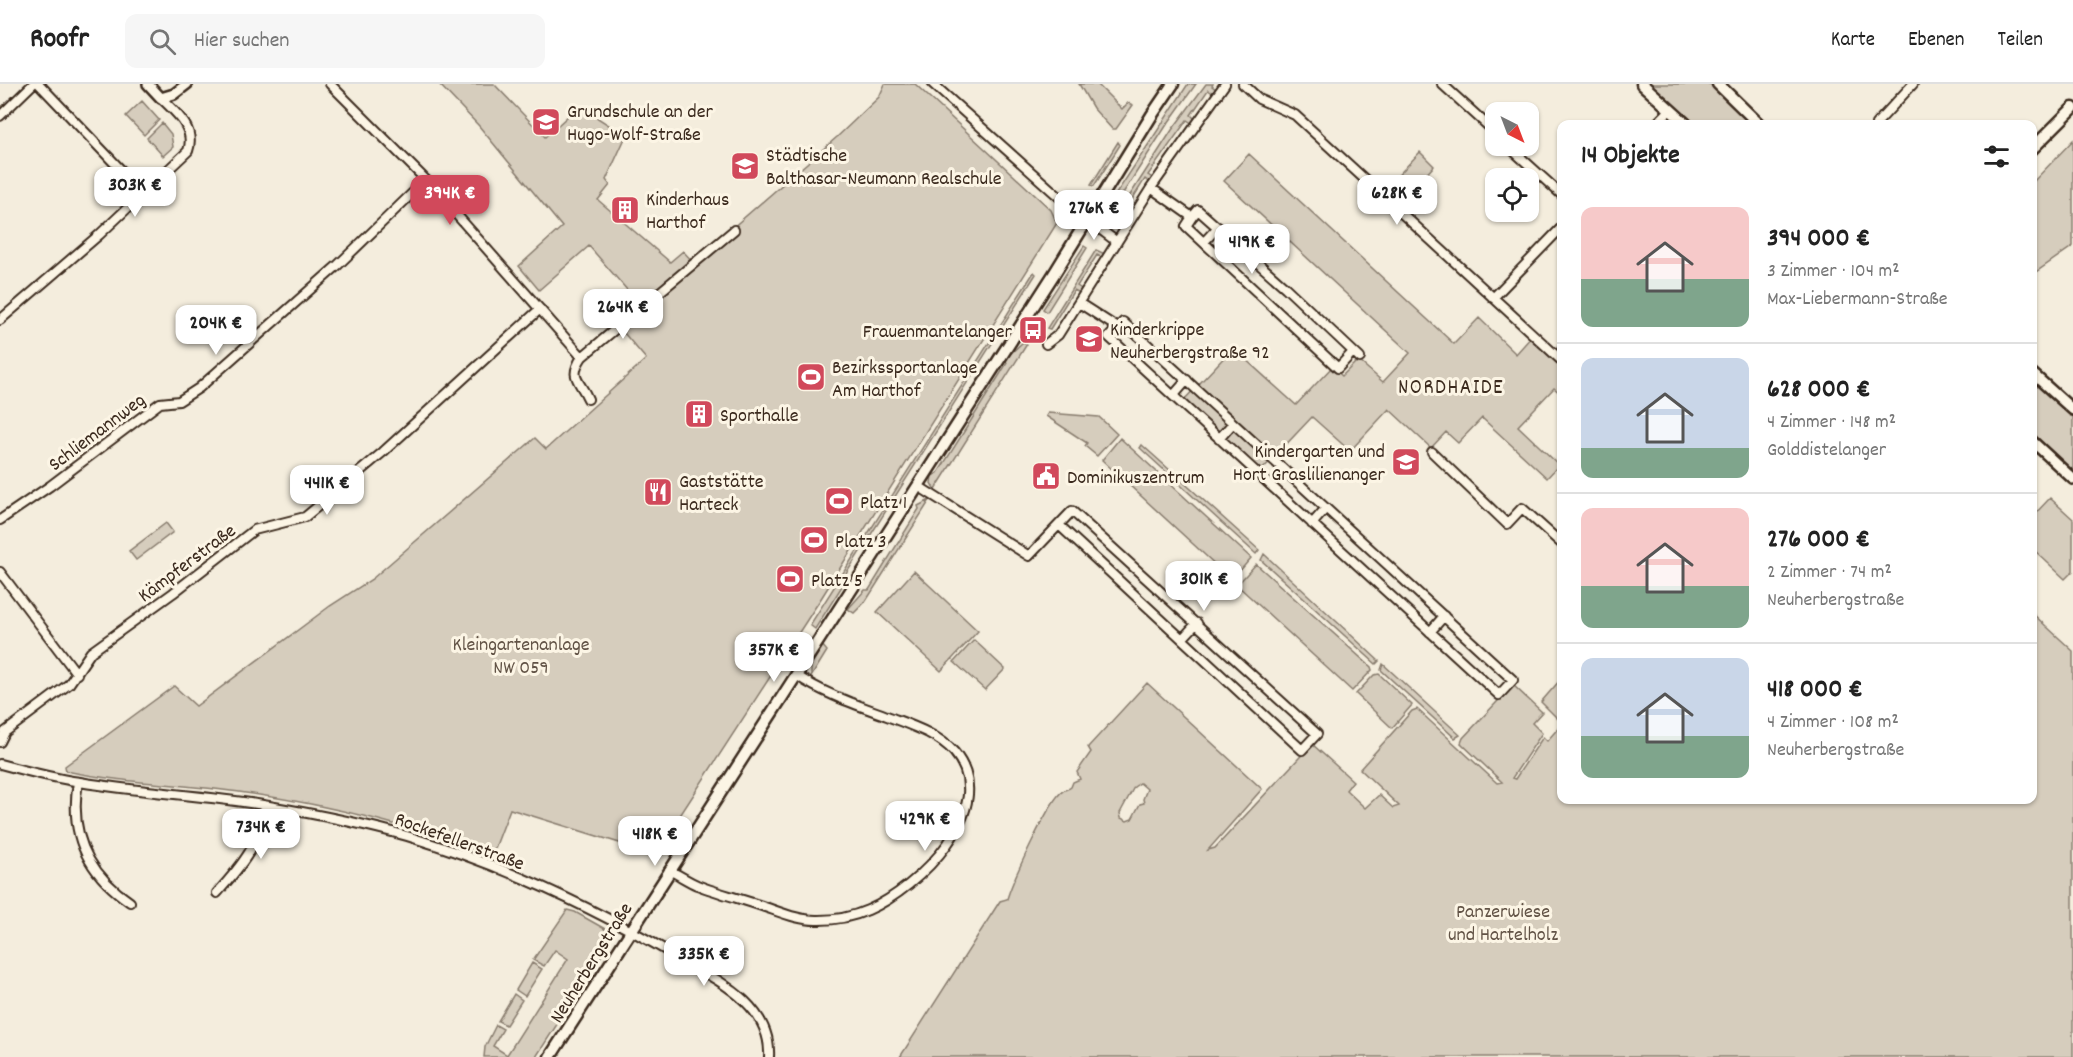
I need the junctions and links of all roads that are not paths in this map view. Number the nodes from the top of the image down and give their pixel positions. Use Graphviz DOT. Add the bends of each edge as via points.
graph roads {
  1 [pos="33,84"];
  2 [pos="39,84"];
  3 [pos="148,84"];
  4 [pos="188,84"];
  5 [pos="330,84"];
  6 [pos="933,84"];
  7 [pos="1173,84"];
  8 [pos="1224,84"];
  9 [pos="1243,84"];
  10 [pos="1442,84"];
  11 [pos="1642,84"];
  12 [pos="1718,84"];
  13 [pos="1913,84"];
  14 [pos="161,98"];
  15 [pos="2073,108"];
  16 [pos="1670,110"];
  17 [pos="0,116"];
  18 [pos="1660,120"];
  19 [pos="1681,120"];
  20 [pos="1755,120"];
  21 [pos="1880,120"];
  22 [pos="1485,124"];
  23 [pos="2037,144"];
  24 [pos="1519,156"];
  25 [pos="426,180"];
  26 [pos="1152,188"];
  27 [pos="1557,190"];
  28 [pos="142,193"];
  29 [pos="1192,217"];
  30 [pos="1087,219"];
  31 [pos="1218,227"];
  32 [pos="734,230"];
  33 [pos="1557,232"];
  34 [pos="1117,242"];
  35 [pos="1204,242"];
  36 [pos="1493,298"];
  37 [pos="1079,303"];
  38 [pos="540,309"];
  39 [pos="0,320"];
  40 [pos="1118,328"];
  41 [pos="1046,344"];
  42 [pos="1353,352"];
  43 [pos="1557,356"];
  44 [pos="582,357"];
  45 [pos="1360,358"];
  46 [pos="2037,378"];
  47 [pos="1187,381"];
  48 [pos="1173,396"];
  49 [pos="588,399"];
  50 [pos="2073,410"];
  51 [pos="1233,423"];
  52 [pos="1219,439"];
  53 [pos="2037,446"];
  54 [pos="1432,452"];
  55 [pos="2073,479"];
  56 [pos="918,486"];
  57 [pos="1326,508"];
  58 [pos="0,520"];
  59 [pos="1312,524"];
  60 [pos="1059,525"];
  61 [pos="1557,540"];
  62 [pos="0,572"];
  63 [pos="1444,616"];
  64 [pos="1197,623"];
  65 [pos="1430,632"];
  66 [pos="1183,638"];
  67 [pos="77,674"];
  68 [pos="796,675"];
  69 [pos="0,742"];
  70 [pos="0,764"];
  71 [pos="78,782"];
  72 [pos="269,806"];
  73 [pos="669,870"];
  74 [pos="218,892"];
  75 [pos="130,902"];
  76 [pos="631,931"];
  77 [pos="550,1057"];
  78 [pos="768,1057"];
  1 -- 17 [label="street"];
  2 -- 28 [label="street"];
  3 -- 14 [label="street"];
  4 -- 14 [label="street"];
  5 -- 25 [label="street"];
  6 -- 30 [label="street"];
  7 -- 30 [label="main road, Neuherbergstraße"];
  8 -- 26 [label="street"];
  9 -- 36 [label="street" via="1259,99 1295,115"];
  10 -- 22 [label="street"];
  11 -- 16 [label="main road"];
  12 -- 20 [label="main road"];
  13 -- 21 [label="street"];
  14 -- 28 [label="street" via="188,128 192,140 188,151"];
  15 -- 23 [label="main road"];
  16 -- 18 [label="street"];
  16 -- 19 [label="main road"];
  24 -- 27 [label="street"];
  25 -- 38 [label="street"];
  25 -- 58 [label="street, Schliemannweg" via="330,273 199,388 179,401 160,403"];
  26 -- 29 [label="street"];
  26 -- 34 [label="street"];
  28 -- 39 [label="street"];
  29 -- 31 [label="street" via="1198,210"];
  29 -- 35 [label="street" via="1186,226"];
  30 -- 34 [label="street"];
  30 -- 56 [label="main road, Neuherbergstraße"];
  31 -- 35 [label="street"];
  31 -- 42 [label="street"];
  32 -- 44 [label="street"];
  33 -- 36 [label="street"];
  34 -- 37 [label="street"];
  35 -- 42 [label="street" via="1338,368"];
  36 -- 43 [label="street"];
  37 -- 40 [label="street"];
  37 -- 41 [label="street" via="1058,335"];
  38 -- 44 [label="street"];
  38 -- 67 [label="street, Kämpferstraße" via="383,452 305,517 254,530 91,652"];
  40 -- 47 [label="street" via="1123,322"];
  40 -- 48 [label="street" via="1109,337"];
  42 -- 45 [label="street"];
  44 -- 49 [label="street" via="575,376"];
  46 -- 50 [label="street"];
  47 -- 48 [label="street"];
  47 -- 51 [label="street"];
  48 -- 52 [label="street"];
  51 -- 52 [label="street"];
  51 -- 57 [label="street"];
  52 -- 59 [label="street"];
  53 -- 55 [label="street"];
  54 -- 61 [label="street" via="1507,524 1522,508"];
  56 -- 60 [label="street" via="1029,556"];
  56 -- 68 [label="main road, Neuherbergstraße"];
  57 -- 59 [label="street"];
  57 -- 63 [label="street"];
  59 -- 65 [label="street"];
  60 -- 64 [label="street" via="1072,511"];
  60 -- 66 [label="street"];
  62 -- 67 [label="street"];
  63 -- 65 [label="street"];
  63 -- 65 [label="street" via="1513,680 1499,695"];
  64 -- 66 [label="street"];
  64 -- 66 [label="street" via="1317,734 1302,750"];
  67 -- 69 [label="street, Kämpferstraße" via="5,732"];
  68 -- 73 [label="main road, Neuherbergstraße"];
  68 -- 73 [label="street" via="828,694 922,730 953,751 968,788 965,808 945,849 927,869 888,899 868,910 832,919 795,917 696,884"];
  70 -- 71 [label="street, Rockefellerstraße"];
  71 -- 72 [label="street, Rockefellerstraße"];
  71 -- 75 [label="street" via="76,815 84,850 99,875"];
  72 -- 74 [label="street" via="260,836 247,858"];
  72 -- 76 [label="street, Rockefellerstraße" via="406,836 462,855 569,899"];
  73 -- 76 [label="main road, Neuherbergstraße"];
  76 -- 77 [label="main road, Neuherbergstraße"];
  76 -- 78 [label="street, Rockefellerstraße" via="713,978 753,1008 768,1041"];
}
